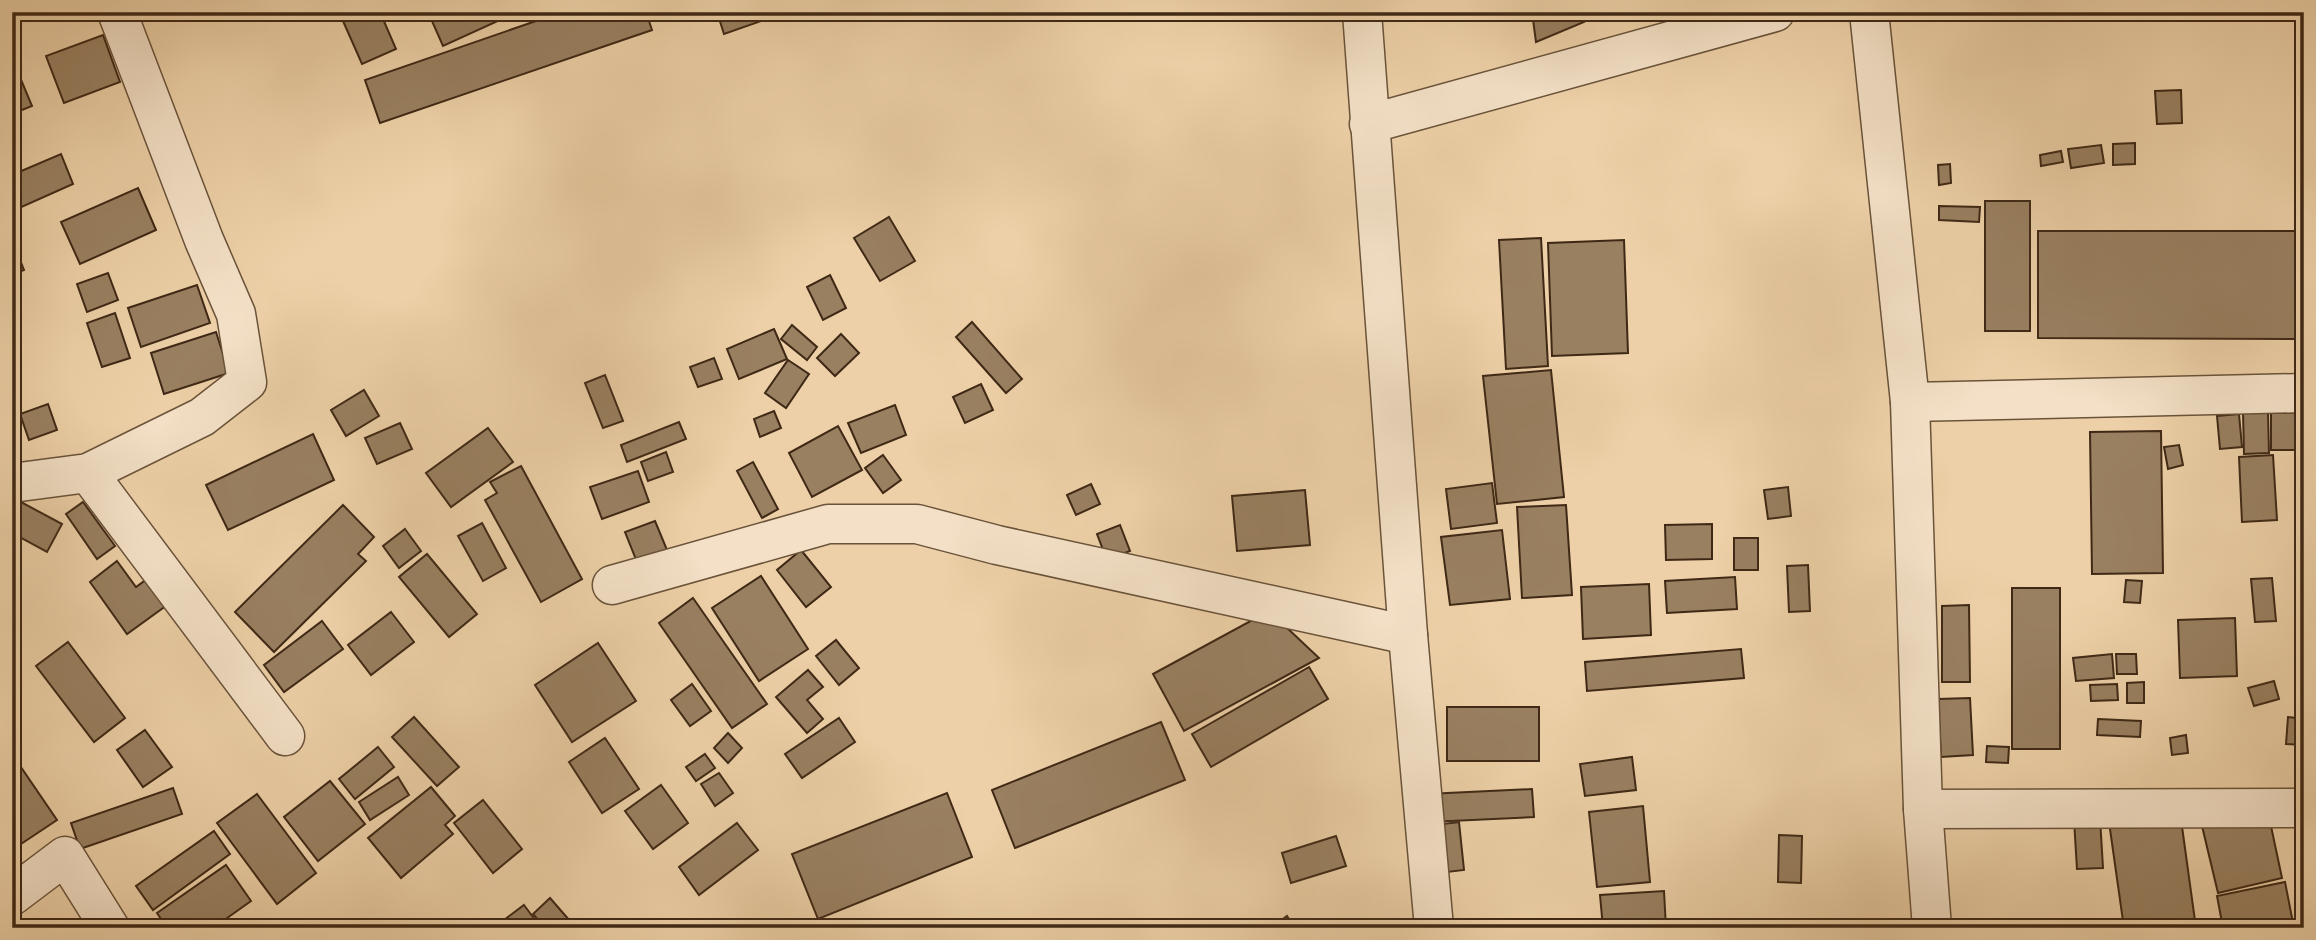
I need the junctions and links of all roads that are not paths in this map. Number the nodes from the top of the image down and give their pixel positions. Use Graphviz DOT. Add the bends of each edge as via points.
graph roads {
  1 [pos="117,12"];
  2 [pos="1362,12"];
  3 [pos="1775,12"];
  4 [pos="1869,12"];
  5 [pos="1369,124"];
  6 [pos="2304,393"];
  7 [pos="1910,402"];
  8 [pos="89,473"];
  9 [pos="12,482"];
  10 [pos="612,585"];
  11 [pos="1408,635"];
  12 [pos="285,736"];
  13 [pos="1923,808"];
  14 [pos="2304,808"];
  15 [pos="12,896"];
  16 [pos="110,928"];
  17 [pos="1434,928"];
  18 [pos="1932,928"];
  1 -- 8 [label="street" via="236,314 247,382 202,417"];
  2 -- 5 [label="street"];
  3 -- 5 [label="street"];
  4 -- 7 [label="street"];
  5 -- 11 [label="street"];
  6 -- 7 [label="street"];
  7 -- 13 [label="street"];
  8 -- 9 [label="street"];
  8 -- 12 [label="street"];
  10 -- 11 [label="street" via="828,524 916,524"];
  11 -- 17 [label="street"];
  13 -- 14 [label="street"];
  13 -- 18 [label="street"];
  15 -- 16 [label="street" via="65,856"];
}
